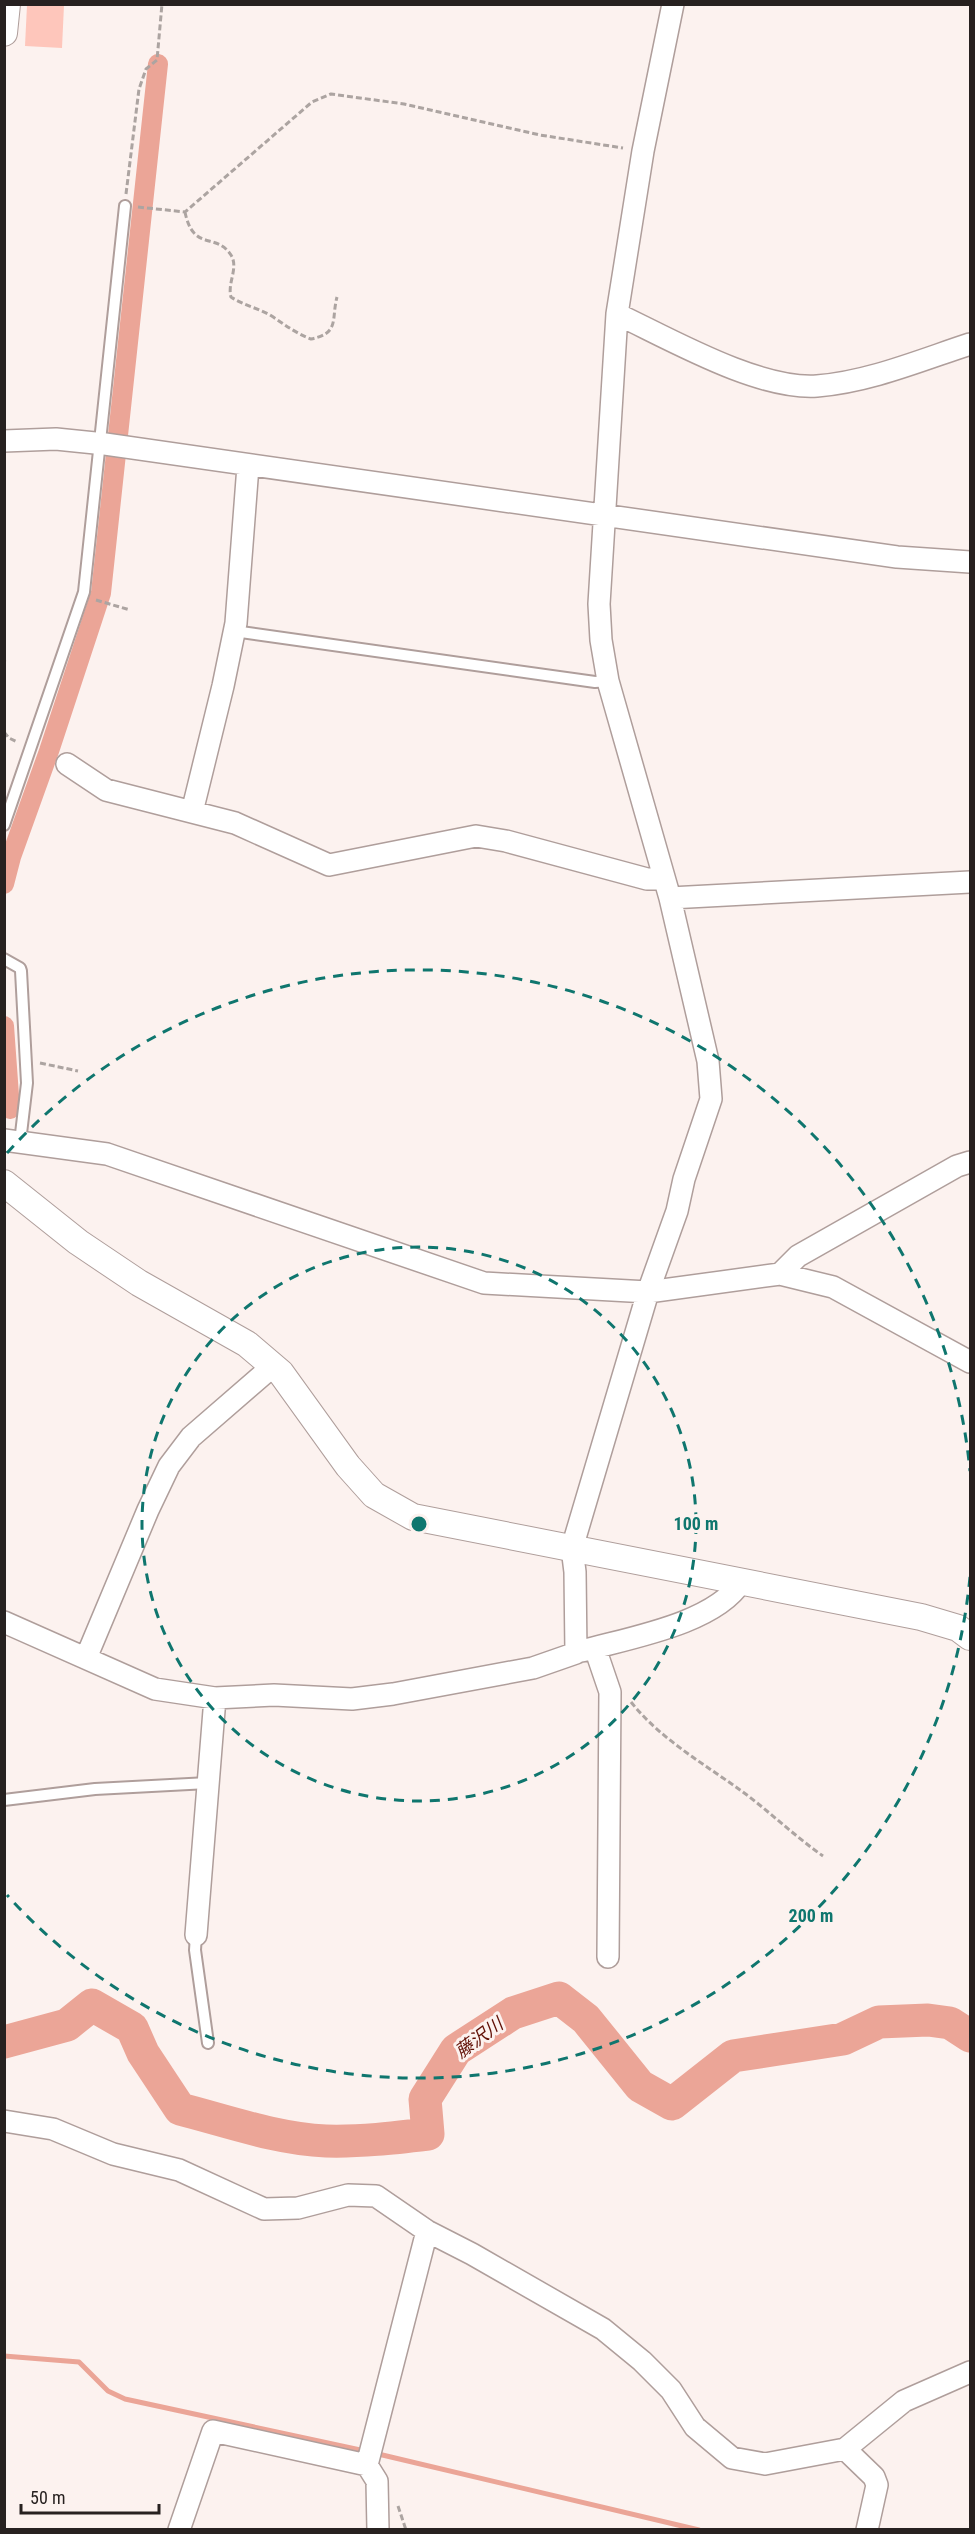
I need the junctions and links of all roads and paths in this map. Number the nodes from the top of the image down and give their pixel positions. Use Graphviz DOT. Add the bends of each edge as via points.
graph roads {
  1 [pos="7,4"];
  2 [pos="162,4"];
  3 [pos="673,4"];
  4 [pos="4,33"];
  5 [pos="643,151"];
  6 [pos="128,206"];
  7 [pos="185,212"];
  8 [pos="336,297"];
  9 [pos="617,314"];
  10 [pos="970,345"];
  11 [pos="4,441"];
  12 [pos="103,443"];
  13 [pos="248,465"];
  14 [pos="604,517"];
  15 [pos="970,562"];
  16 [pos="87,598"];
  17 [pos="130,610"];
  18 [pos="234,631"];
  19 [pos="608,681"];
  20 [pos="67,764"];
  21 [pos="192,812"];
  22 [pos="4,825"];
  23 [pos="970,882"];
  24 [pos="666,889"];
  25 [pos="9,962"];
  26 [pos="26,1062"];
  27 [pos="78,1071"];
  28 [pos="12,1141"];
  29 [pos="970,1161"];
  30 [pos="4,1183"];
  31 [pos="780,1274"];
  32 [pos="648,1292"];
  33 [pos="970,1362"];
  34 [pos="273,1366"];
  35 [pos="572,1548"];
  36 [pos="741,1582"];
  37 [pos="4,1622"];
  38 [pos="970,1637"];
  39 [pos="586,1650"];
  40 [pos="86,1658"];
  41 [pos="626,1696"];
  42 [pos="215,1698"];
  43 [pos="208,1783"];
  44 [pos="4,1800"];
  45 [pos="824,1856"];
  46 [pos="196,1935"];
  47 [pos="608,1957"];
  48 [pos="208,2043"];
  49 [pos="4,2121"];
  50 [pos="426,2231"];
  51 [pos="970,2372"];
  52 [pos="845,2449"];
  53 [pos="367,2464"];
  54 [pos="179,2529"];
  55 [pos="378,2529"];
  56 [pos="867,2529"];
  1 -- 4 [label="street"];
  2 -- 6 [label="path" via="157,57 146,69 139,90"];
  3 -- 5 [label="street"];
  5 -- 7 [label="path" via="540,135 404,104 331,94 312,102"];
  5 -- 9 [label="street"];
  6 -- 7 [label="path"];
  6 -- 12 [label="lane"];
  7 -- 8 [label="path" via="193,233 231,254 234,270 230,292 236,300 311,339 332,328"];
  9 -- 10 [label="street" via="753,376 806,386 868,377"];
  9 -- 14 [label="street"];
  11 -- 12 [label="street" via="56,439"];
  12 -- 13 [label="street"];
  12 -- 22 [label="lane" via="84,592"];
  13 -- 14 [label="street"];
  13 -- 18 [label="street"];
  14 -- 15 [label="street" via="897,558"];
  14 -- 19 [label="street" via="599,604"];
  16 -- 17 [label="path"];
  18 -- 19 [label="lane"];
  18 -- 21 [label="street"];
  19 -- 24 [label="street"];
  20 -- 21 [label="street" via="106,790"];
  21 -- 24 [label="street" via="235,823 329,865 476,836 647,879"];
  23 -- 24 [label="street"];
  24 -- 32 [label="street" via="708,1061 711,1099"];
  25 -- 26 [label="lane" via="21,971"];
  26 -- 27 [label="path"];
  26 -- 28 [label="lane" via="27,1089"];
  28 -- 32 [label="street" via="107,1154 484,1283"];
  29 -- 31 [label="street" via="798,1256"];
  30 -- 34 [label="street" via="78,1242 139,1283 247,1344"];
  31 -- 32 [label="street"];
  31 -- 33 [label="street" via="832,1287"];
  32 -- 35 [label="street"];
  34 -- 35 [label="street" via="374,1495 412,1517"];
  34 -- 40 [label="street" via="191,1437 168,1466"];
  35 -- 36 [label="street"];
  35 -- 39 [label="street"];
  36 -- 38 [label="street" via="921,1617 958,1628"];
  36 -- 39 [label="street" via="723,1600 688,1620"];
  37 -- 40 [label="street"];
  39 -- 42 [label="street" via="533,1668 393,1694 352,1699 274,1695"];
  39 -- 47 [label="street" via="610,1692"];
  40 -- 42 [label="street" via="155,1689"];
  41 -- 45 [label="path" via="660,1732"];
  42 -- 43 [label="street"];
  43 -- 44 [label="lane"];
  43 -- 46 [label="street"];
  46 -- 48 [label="lane"];
  49 -- 50 [label="street" via="53,2129 113,2154 179,2170 264,2209 298,2208 348,2195 376,2196"];
  50 -- 52 [label="street" via="603,2330 642,2361 671,2390 695,2427 732,2458 765,2464"];
  50 -- 53 [label="street"];
  51 -- 52 [label="street" via="904,2401"];
  52 -- 56 [label="street" via="874,2477 877,2485"];
  53 -- 54 [label="street" via="213,2431"];
  53 -- 55 [label="street" via="377,2481"];
}
